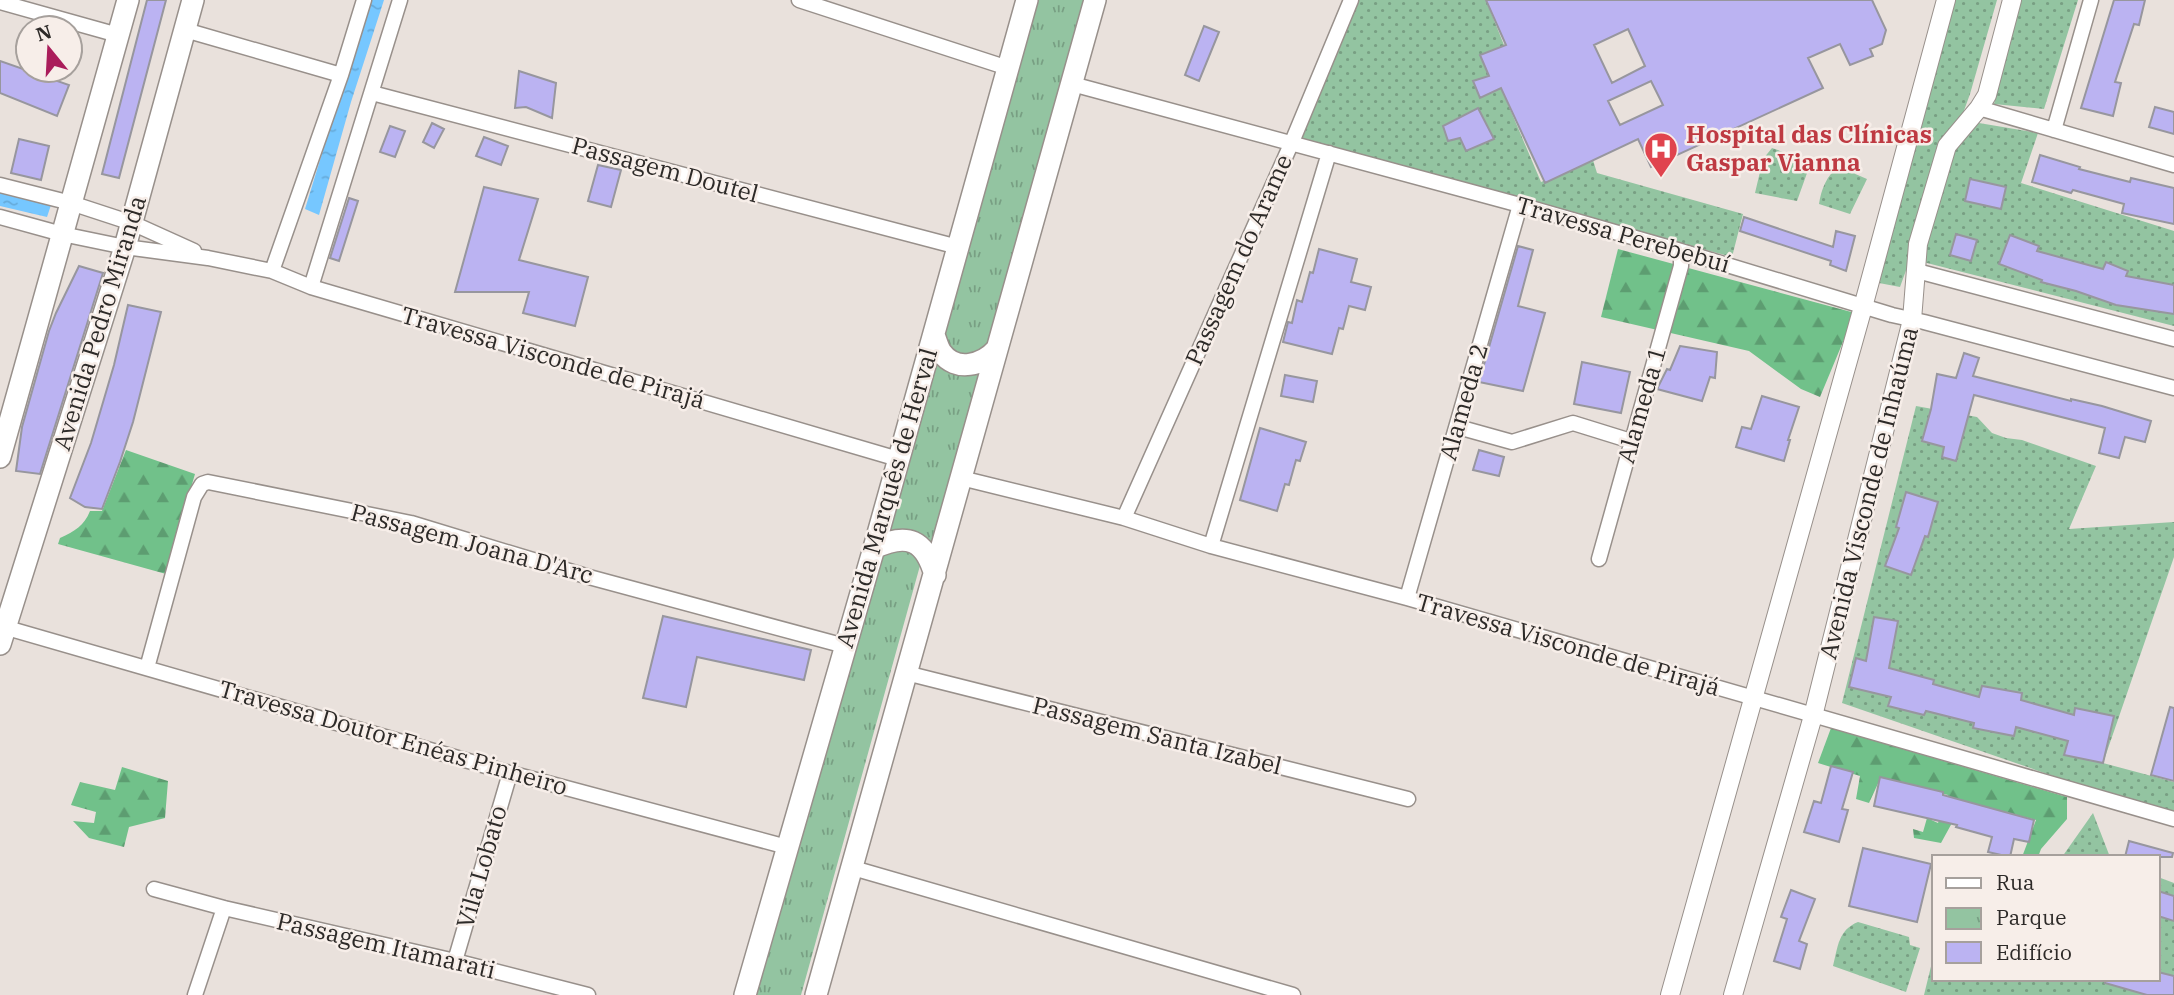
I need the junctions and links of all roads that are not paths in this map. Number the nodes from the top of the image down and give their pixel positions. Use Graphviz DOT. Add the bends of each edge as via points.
graph roads {
  1 [pos="128,0"];
  2 [pos="193,0"];
  3 [pos="364,0"];
  4 [pos="400,0"];
  5 [pos="799,0"];
  6 [pos="1027,0"];
  7 [pos="1094,0"];
  8 [pos="1351,0"];
  9 [pos="1946,0"];
  10 [pos="2012,0"];
  11 [pos="2091,0"];
  12 [pos="0,2"];
  13 [pos="185,30"];
  14 [pos="118,34"];
  15 [pos="1008,68"];
  16 [pos="341,75"];
  17 [pos="1072,84"];
  18 [pos="372,93"];
  19 [pos="1979,108"];
  20 [pos="2054,130"];
  21 [pos="1292,142"];
  22 [pos="1329,153"];
  23 [pos="2174,164"];
  24 [pos="0,185"];
  25 [pos="71,203"];
  26 [pos="1520,205"];
  27 [pos="0,217"];
  28 [pos="132,223"];
  29 [pos="62,234"];
  30 [pos="125,247"];
  31 [pos="958,247"];
  32 [pos="1681,251"];
  33 [pos="208,258"];
  34 [pos="272,271"];
  35 [pos="1917,271"];
  36 [pos="311,287"];
  37 [pos="1863,307"];
  38 [pos="1912,320"];
  39 [pos="934,335"];
  40 [pos="2174,339"];
  41 [pos="997,349"];
  42 [pos="2174,388"];
  43 [pos="1458,427"];
  44 [pos="1631,441"];
  45 [pos="0,457"];
  46 [pos="898,459"];
  47 [pos="961,478"];
  48 [pos="1124,518"];
  49 [pos="1211,546"];
  50 [pos="874,548"];
  51 [pos="1599,559"];
  52 [pos="935,575"];
  53 [pos="1408,598"];
  54 [pos="2,633"];
  55 [pos="845,646"];
  56 [pos="146,668"];
  57 [pos="906,673"];
  58 [pos="1753,697"];
  59 [pos="1814,716"];
  60 [pos="510,773"];
  61 [pos="1408,799"];
  62 [pos="2174,819"];
  63 [pos="787,847"];
  64 [pos="853,868"];
  65 [pos="154,889"];
  66 [pos="224,908"];
  67 [pos="455,961"];
  68 [pos="195,995"];
  69 [pos="588,995"];
  70 [pos="745,995"];
  71 [pos="816,995"];
  72 [pos="1293,995"];
  73 [pos="1670,995"];
  74 [pos="1733,995"];
  1 -- 14 [label="main road"];
  2 -- 13 [label="main road, Avenida Pedro Miranda"];
  3 -- 16 [label="street"];
  4 -- 18 [label="street"];
  5 -- 15 [label="street"];
  6 -- 15 [label="main road, Avenida Marquês de Herval"];
  7 -- 17 [label="main road"];
  8 -- 21 [label="street, Passagem do Arame"];
  9 -- 37 [label="street, Avenida Visconde de Inhaúma"];
  10 -- 19 [label="street, Avenida Visconde de Inhaúma" via="1987,95"];
  11 -- 20 [label="street"];
  12 -- 14 [label="street"];
  13 -- 16 [label="street"];
  13 -- 28 [label="main road, Avenida Pedro Miranda"];
  14 -- 25 [label="main road"];
  15 -- 31 [label="main road, Avenida Marquês de Herval"];
  16 -- 34 [label="street"];
  17 -- 21 [label="street, Travessa Perebebuí"];
  17 -- 41 [label="main road"];
  18 -- 31 [label="street, Passagem Doutel"];
  18 -- 36 [label="street"];
  19 -- 20 [label="street"];
  19 -- 35 [label="street, Avenida Visconde de Inhaúma" via="1947,146 1918,244"];
  20 -- 23 [label="street"];
  21 -- 22 [label="street, Travessa Perebebuí"];
  21 -- 48 [label="street, Passagem do Arame"];
  22 -- 26 [label="street, Travessa Perebebuí"];
  22 -- 49 [label="street, Passagem do Arame"];
  24 -- 25 [label="street, Travessa Visconde de Pirajá"];
  25 -- 28 [label="street, Travessa Visconde de Pirajá"];
  25 -- 29 [label="main road"];
  26 -- 32 [label="street, Travessa Perebebuí"];
  26 -- 43 [label="street, Alameda 2"];
  27 -- 29 [label="street, Travessa Visconde de Pirajá"];
  28 -- 30 [label="main road, Avenida Pedro Miranda"];
  28 -- 33 [label="street, Travessa Visconde de Pirajá"];
  29 -- 30 [label="street, Travessa Visconde de Pirajá"];
  29 -- 45 [label="main road"];
  30 -- 33 [label="street, Travessa Visconde de Pirajá"];
  30 -- 54 [label="main road, Avenida Pedro Miranda"];
  31 -- 39 [label="main road, Avenida Marquês de Herval"];
  32 -- 37 [label="street, Travessa Perebebuí"];
  32 -- 44 [label="street, Alameda 1" via="1681,266"];
  33 -- 34 [label="street, Travessa Visconde de Pirajá"];
  34 -- 36 [label="street, Travessa Visconde de Pirajá"];
  35 -- 38 [label="street, Avenida Visconde de Inhaúma"];
  35 -- 40 [label="street"];
  36 -- 46 [label="street, Travessa Visconde de Pirajá"];
  37 -- 38 [label="street, Travessa Perebebuí"];
  37 -- 58 [label="street, Avenida Visconde de Inhaúma"];
  38 -- 42 [label="street, Travessa Perebebuí"];
  38 -- 59 [label="street, Avenida Visconde de Inhaúma"];
  39 -- 41 [label="main road" via="941,353 953,362 978,363"];
  39 -- 46 [label="main road, Avenida Marquês de Herval"];
  41 -- 47 [label="main road"];
  43 -- 44 [label="street" via="1512,442 1573,424"];
  43 -- 53 [label="street, Alameda 2"];
  44 -- 51 [label="street, Alameda 1"];
  46 -- 50 [label="main road, Avenida Marquês de Herval"];
  47 -- 48 [label="street, Travessa Visconde de Pirajá"];
  47 -- 52 [label="main road"];
  48 -- 49 [label="street, Travessa Visconde de Pirajá"];
  49 -- 53 [label="street, Travessa Visconde de Pirajá"];
  50 -- 52 [label="main road" via="912,541 930,558"];
  50 -- 55 [label="main road, Avenida Marquês de Herval"];
  52 -- 57 [label="main road"];
  53 -- 58 [label="street, Travessa Visconde de Pirajá"];
  54 -- 56 [label="street, Travessa Doutor Enéas Pinheiro"];
  55 -- 56 [label="street, Passagem Joana D'Arc" via="411,523 208,482 194,497"];
  55 -- 63 [label="main road, Avenida Marquês de Herval"];
  56 -- 60 [label="street, Travessa Doutor Enéas Pinheiro"];
  57 -- 61 [label="street, Passagem Santa Izabel"];
  57 -- 64 [label="main road"];
  58 -- 59 [label="street, Travessa Visconde de Pirajá"];
  58 -- 73 [label="street, Avenida Visconde de Inhaúma"];
  59 -- 62 [label="street, Travessa Visconde de Pirajá"];
  59 -- 74 [label="street, Avenida Visconde de Inhaúma"];
  60 -- 63 [label="street, Travessa Doutor Enéas Pinheiro"];
  60 -- 67 [label="street, Vila Lobato"];
  63 -- 70 [label="main road, Avenida Marquês de Herval"];
  64 -- 71 [label="main road"];
  64 -- 72 [label="street"];
  65 -- 66 [label="street, Passagem Itamarati"];
  66 -- 67 [label="street, Passagem Itamarati"];
  66 -- 68 [label="street"];
  67 -- 69 [label="street, Passagem Itamarati"];
}
